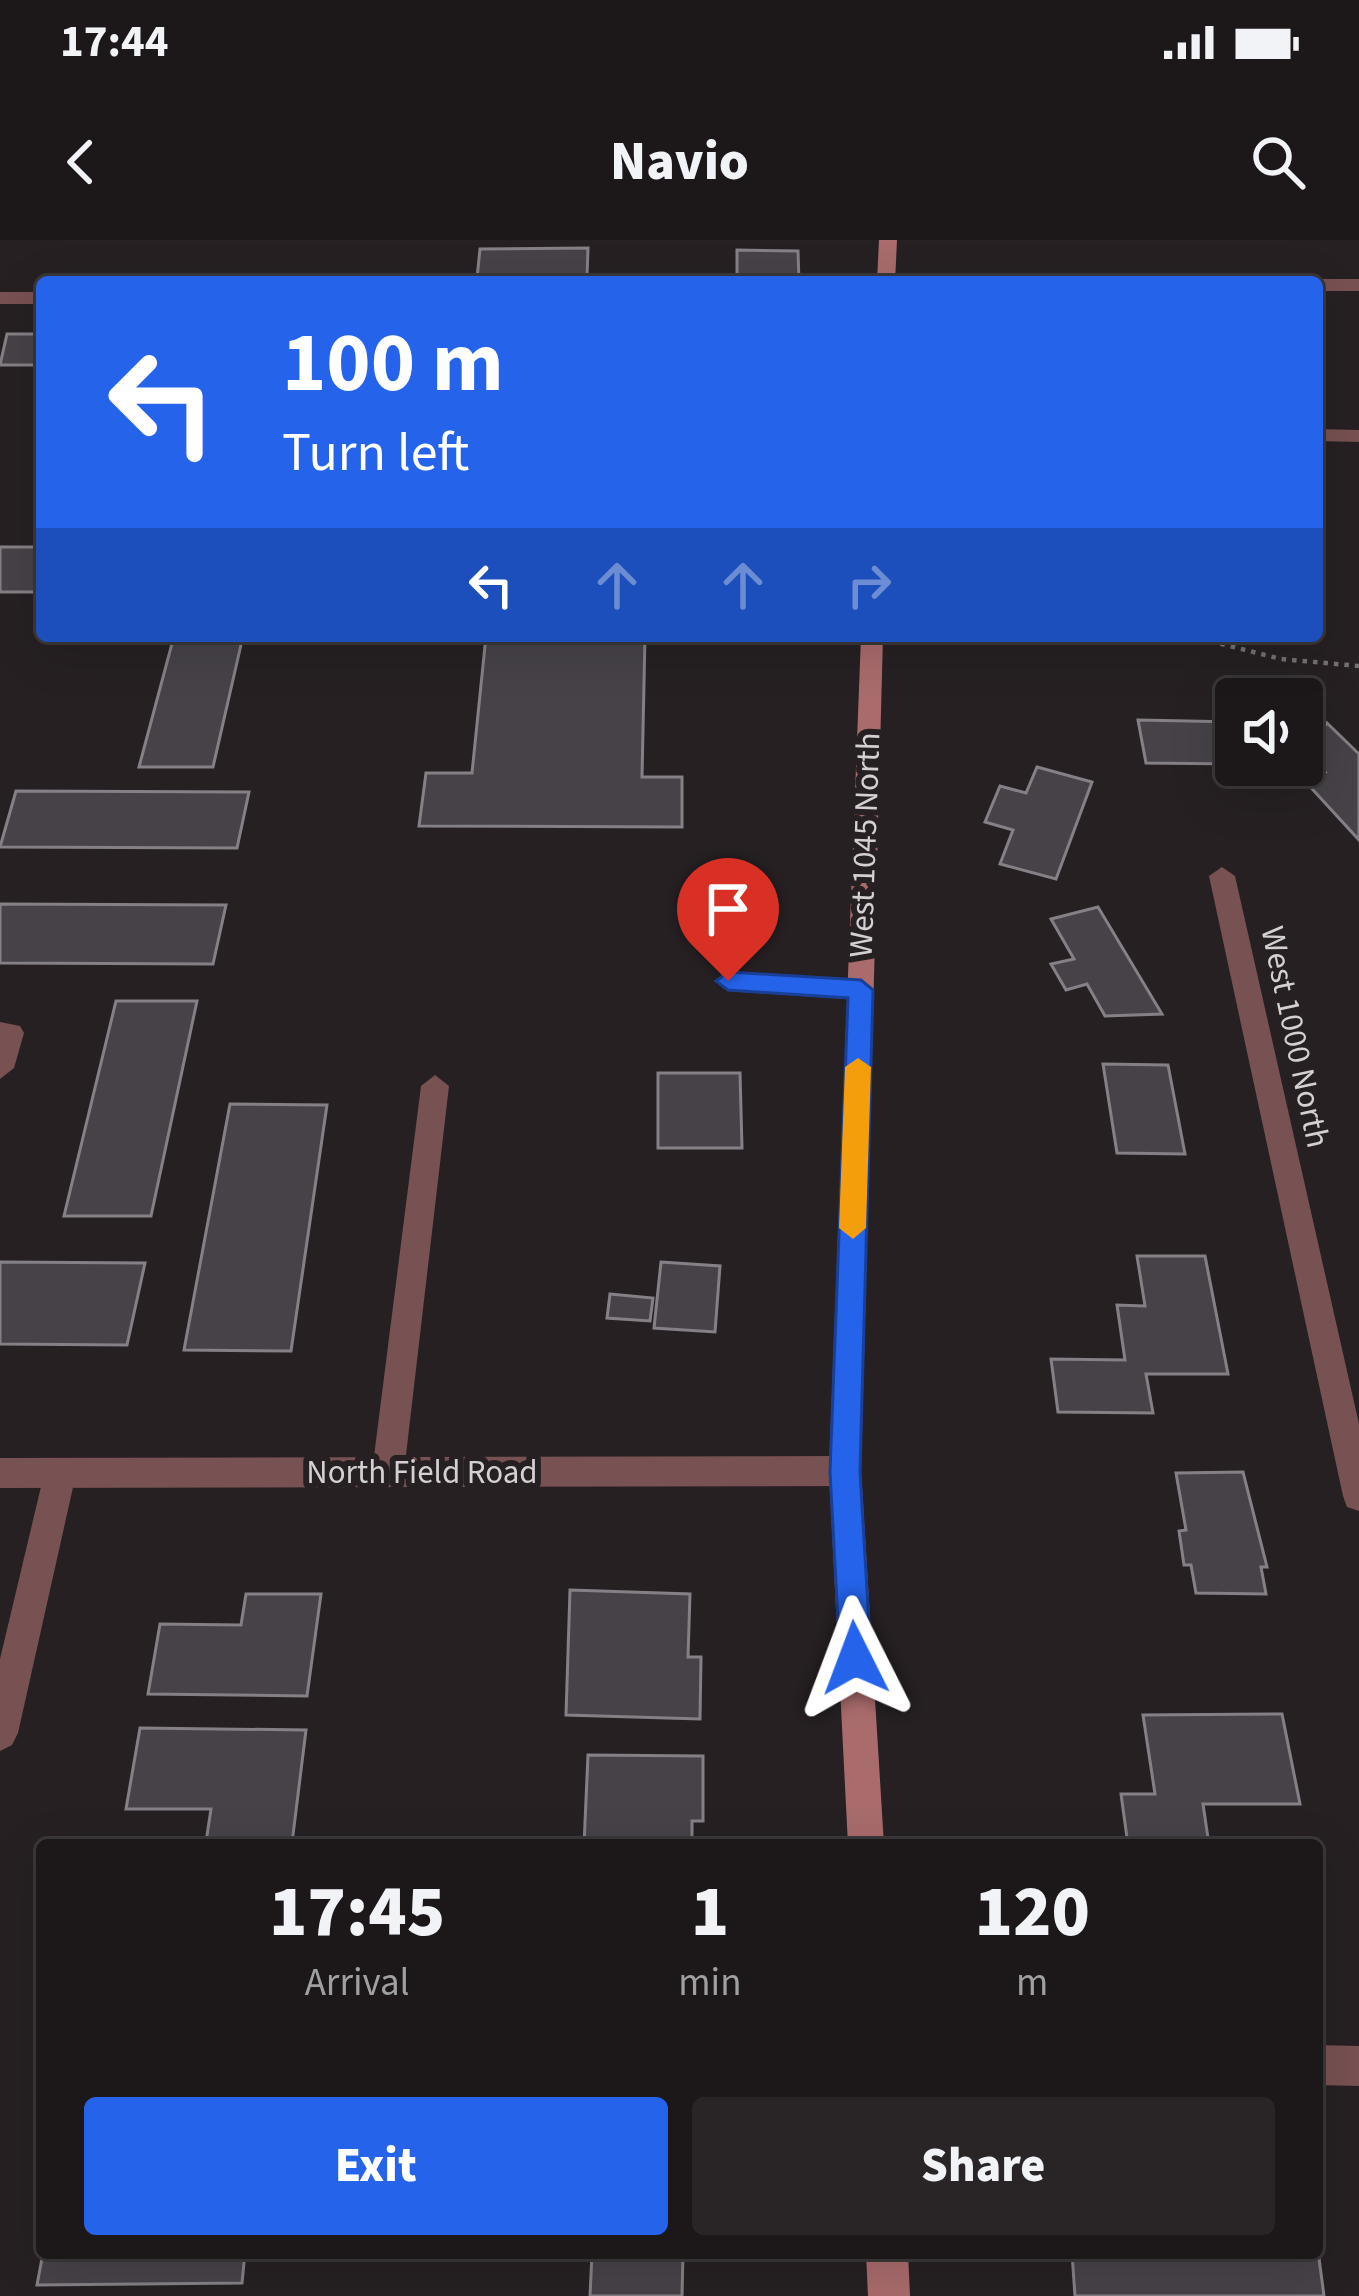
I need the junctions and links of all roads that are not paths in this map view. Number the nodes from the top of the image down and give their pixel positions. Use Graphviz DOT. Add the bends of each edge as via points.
graph roads {
  1 [pos="888,240"];
  2 [pos="886,276"];
  3 [pos="1323,285"];
  4 [pos="1359,285"];
  5 [pos="0,298"];
  6 [pos="36,298"];
  7 [pos="1323,435"];
  8 [pos="1359,436"];
  9 [pos="872,642"];
  10 [pos="1222,876"];
  11 [pos="728,981"];
  12 [pos="861,990"];
  13 [pos="0,1033"];
  14 [pos="0,1069"];
  15 [pos="435,1086"];
  16 [pos="388,1472"];
  17 [pos="845,1472"];
  18 [pos="0,1473"];
  19 [pos="60,1474"];
  20 [pos="1359,1496"];
  21 [pos="0,1733"];
  22 [pos="866,1839"];
  23 [pos="1323,2066"];
  24 [pos="1359,2066"];
  25 [pos="887,2259"];
  26 [pos="890,2296"];
  1 -- 2 [label="main road"];
  3 -- 4 [label="street"];
  5 -- 6 [label="street"];
  7 -- 8 [label="street"];
  9 -- 12 [label="main road, West 1045 North"];
  10 -- 20 [label="street, West 1000 North"];
  11 -- 12 [label="street"];
  12 -- 17 [label="main road, West 1045 North"];
  13 -- 14 [label="street" via="10,1033"];
  15 -- 16 [label="street"];
  16 -- 17 [label="street, North Field Road"];
  16 -- 19 [label="street, North Field Road"];
  17 -- 22 [label="main road, West 1045 North"];
  18 -- 19 [label="street, North Field Road"];
  19 -- 21 [label="street"];
  23 -- 24 [label="street"];
  25 -- 26 [label="main road"];
}
